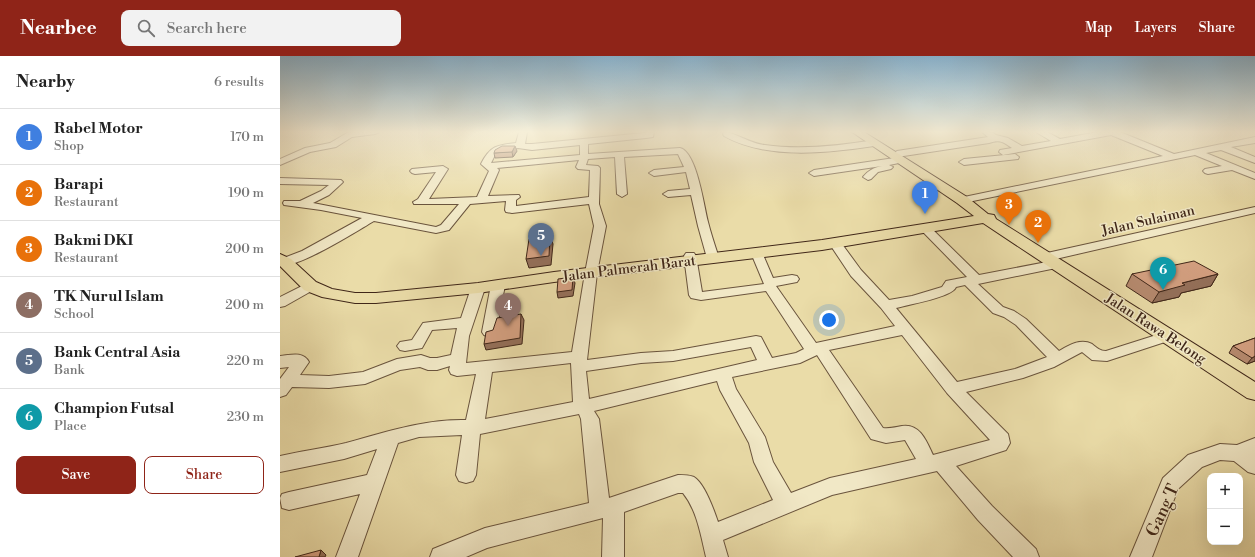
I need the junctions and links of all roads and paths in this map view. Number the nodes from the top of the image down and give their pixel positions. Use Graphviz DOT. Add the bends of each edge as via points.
graph roads {
  1 [pos="296,155"];
  2 [pos="490,155"];
  3 [pos="583,155"];
  4 [pos="602,155"];
  5 [pos="618,155"];
  6 [pos="682,155"];
  7 [pos="894,155"];
  8 [pos="896,155"];
  9 [pos="917,155"];
  10 [pos="1019,155"];
  11 [pos="1169,155"];
  12 [pos="1180,155"];
  13 [pos="1204,155"];
  14 [pos="1243,155"];
  15 [pos="1173,157"];
  16 [pos="901,159"];
  17 [pos="1255,160"];
  18 [pos="280,162"];
  19 [pos="583,162"];
  20 [pos="964,162"];
  21 [pos="518,163"];
  22 [pos="490,166"];
  23 [pos="1232,167"];
  24 [pos="415,170"];
  25 [pos="689,170"];
  26 [pos="1208,171"];
  27 [pos="514,173"];
  28 [pos="654,173"];
  29 [pos="814,174"];
  30 [pos="1255,176"];
  31 [pos="868,177"];
  32 [pos="280,181"];
  33 [pos="696,191"];
  34 [pos="622,194"];
  35 [pos="668,194"];
  36 [pos="968,199"];
  37 [pos="481,200"];
  38 [pos="594,200"];
  39 [pos="467,201"];
  40 [pos="288,203"];
  41 [pos="300,205"];
  42 [pos="1255,210"];
  43 [pos="373,217"];
  44 [pos="986,217"];
  45 [pos="926,229"];
  46 [pos="835,243"];
  47 [pos="757,253"];
  48 [pos="712,256"];
  49 [pos="691,258"];
  50 [pos="1052,260"];
  51 [pos="287,262"];
  52 [pos="592,270"];
  53 [pos="792,279"];
  54 [pos="973,281"];
  55 [pos="310,286"];
  56 [pos="498,286"];
  57 [pos="478,288"];
  58 [pos="280,303"];
  59 [pos="886,305"];
  60 [pos="467,322"];
  61 [pos="906,329"];
  62 [pos="489,332"];
  63 [pos="1169,336"];
  64 [pos="405,346"];
  65 [pos="816,348"];
  66 [pos="459,358"];
  67 [pos="1057,358"];
  68 [pos="280,362"];
  69 [pos="578,362"];
  70 [pos="767,364"];
  71 [pos="485,367"];
  72 [pos="723,374"];
  73 [pos="284,386"];
  74 [pos="953,389"];
  75 [pos="1255,392"];
  76 [pos="583,407"];
  77 [pos="474,428"];
  78 [pos="390,439"];
  79 [pos="1246,450"];
  80 [pos="934,463"];
  81 [pos="280,464"];
  82 [pos="1255,466"];
  83 [pos="466,475"];
  84 [pos="375,482"];
  85 [pos="289,501"];
  86 [pos="787,504"];
  87 [pos="607,508"];
  88 [pos="712,534"];
  89 [pos="453,554"];
  90 [pos="1144,555"];
  91 [pos="347,557"];
  92 [pos="613,557"];
  93 [pos="718,557"];
  94 [pos="1028,557"];
  1 -- 18 [label="street"];
  2 -- 22 [label="street" via="486,164"];
  3 -- 19 [label="street"];
  4 -- 19 [label="street"];
  5 -- 34 [label="street"];
  6 -- 25 [label="street"];
  7 -- 16 [label="main road"];
  8 -- 16 [label="main road"];
  9 -- 16 [label="street"];
  10 -- 20 [label="street"];
  11 -- 15 [label="street"];
  12 -- 15 [label="street"];
  13 -- 23 [label="street"];
  14 -- 17 [label="street"];
  15 -- 36 [label="street"];
  16 -- 29 [label="street"];
  16 -- 31 [label="street" via="875,170"];
  16 -- 36 [label="main road"];
  16 -- 44 [label="main road"];
  19 -- 21 [label="street"];
  19 -- 38 [label="street" via="595,168"];
  21 -- 22 [label="street"];
  21 -- 27 [label="street"];
  22 -- 37 [label="street" via="494,170"];
  23 -- 26 [label="street"];
  23 -- 30 [label="street"];
  24 -- 39 [label="street" via="443,169 419,202"];
  25 -- 28 [label="street"];
  25 -- 33 [label="street"];
  32 -- 41 [label="street" via="338,182"];
  33 -- 35 [label="street"];
  33 -- 48 [label="street"];
  36 -- 44 [label="main road"];
  37 -- 38 [label="street" via="513,198 510,210"];
  37 -- 39 [label="street"];
  38 -- 52 [label="street" via="600,226"];
  39 -- 43 [label="street" via="445,228 436,230"];
  40 -- 41 [label="street"];
  41 -- 43 [label="street" via="321,206"];
  42 -- 50 [label="street, Jalan Sulaiman"];
  43 -- 51 [label="street"];
  44 -- 45 [label="main road, Jalan Palmerah Barat"];
  44 -- 48 [label="main road, Jalan Palmerah Barat"];
  44 -- 50 [label="main road, Jalan Rawa Belong"];
  45 -- 46 [label="main road, Jalan Palmerah Barat"];
  45 -- 54 [label="street"];
  46 -- 47 [label="main road, Jalan Palmerah Barat"];
  46 -- 59 [label="street" via="856,273"];
  47 -- 48 [label="main road, Jalan Palmerah Barat"];
  47 -- 53 [label="street" via="768,281"];
  48 -- 49 [label="main road, Jalan Palmerah Barat"];
  49 -- 52 [label="main road, Jalan Palmerah Barat"];
  49 -- 65 [label="street" via="696,295 768,287 773,289"];
  50 -- 54 [label="street"];
  50 -- 63 [label="main road, Jalan Rawa Belong"];
  51 -- 52 [label="main road, Jalan Palmerah Barat" via="326,283 365,292 398,291"];
  51 -- 55 [label="main road, Jalan Palmerah Barat"];
  52 -- 56 [label="main road, Jalan Palmerah Barat"];
  52 -- 69 [label="street"];
  54 -- 59 [label="street" via="950,284 949,289 934,294"];
  54 -- 67 [label="street" via="998,310 1020,322"];
  55 -- 57 [label="main road, Jalan Palmerah Barat" via="328,293 359,298"];
  55 -- 58 [label="street"];
  56 -- 57 [label="main road, Jalan Palmerah Barat"];
  56 -- 62 [label="street"];
  57 -- 60 [label="street"];
  59 -- 61 [label="street"];
  60 -- 64 [label="street" via="428,326 417,344"];
  60 -- 66 [label="street"];
  61 -- 65 [label="street"];
  61 -- 74 [label="street"];
  63 -- 67 [label="street" via="1107,356 1098,356 1085,347 1079,347"];
  63 -- 75 [label="main road, Jalan Rawa Belong"];
  65 -- 70 [label="street" via="800,358"];
  65 -- 80 [label="street" via="845,384 877,434 886,436 908,432"];
  66 -- 71 [label="street" via="457,370"];
  66 -- 73 [label="street" via="437,364 421,362 397,365 365,378"];
  67 -- 74 [label="street" via="1048,364 1017,374"];
  68 -- 73 [label="street" via="301,360"];
  69 -- 70 [label="street" via="673,356 756,341"];
  69 -- 71 [label="street"];
  69 -- 76 [label="street"];
  70 -- 72 [label="street"];
  71 -- 77 [label="street"];
  72 -- 76 [label="street"];
  72 -- 86 [label="street" via="728,390 758,442 764,462"];
  74 -- 80 [label="street" via="1001,439 1001,443"];
  76 -- 77 [label="street"];
  76 -- 87 [label="street" via="590,420"];
  77 -- 78 [label="street" via="419,430"];
  77 -- 83 [label="street"];
  78 -- 81 [label="street"];
  78 -- 84 [label="street"];
  79 -- 82 [label="street"];
  79 -- 90 [label="street, Gang T" via="1220,452 1195,461 1170,484"];
  80 -- 86 [label="street" via="830,487"];
  80 -- 94 [label="street"];
  84 -- 85 [label="street"];
  84 -- 91 [label="street"];
  86 -- 88 [label="street"];
  87 -- 88 [label="street" via="678,484 688,484"];
  87 -- 89 [label="street" via="485,538"];
  87 -- 92 [label="street"];
  88 -- 93 [label="street"];
}
